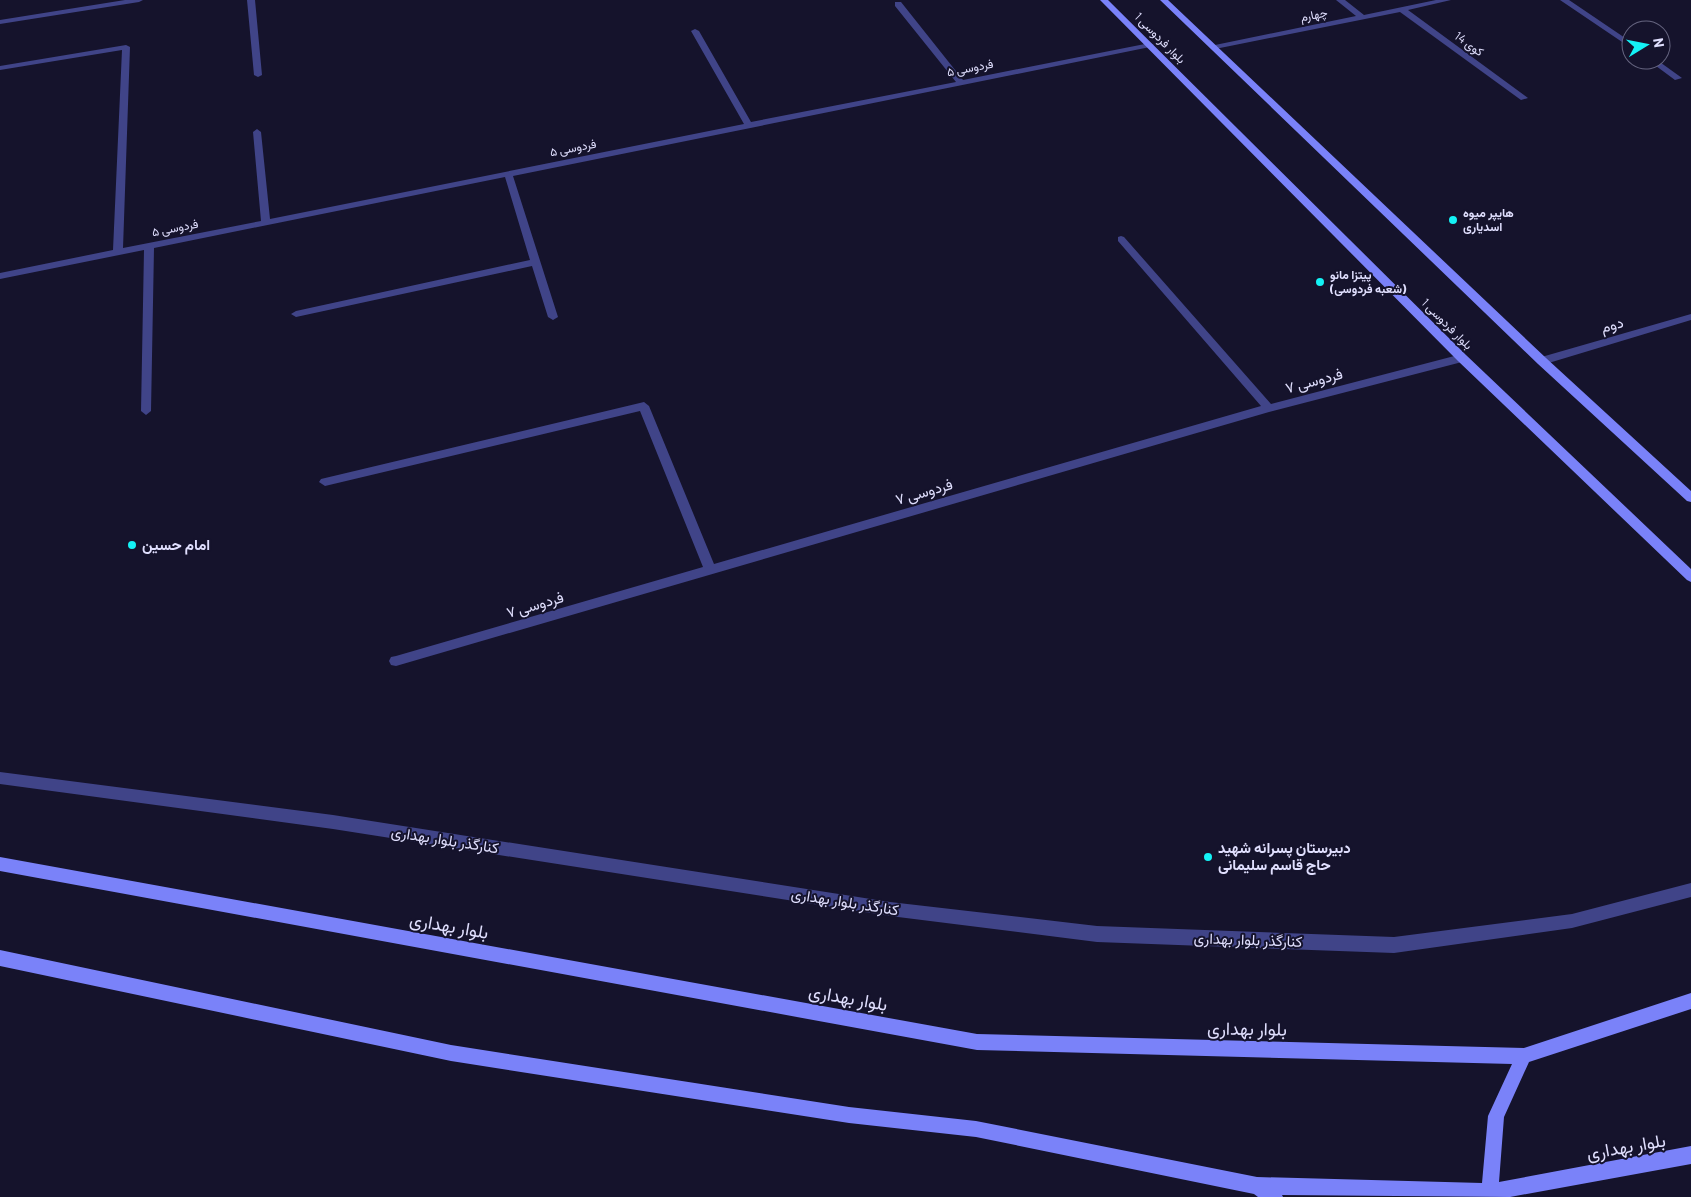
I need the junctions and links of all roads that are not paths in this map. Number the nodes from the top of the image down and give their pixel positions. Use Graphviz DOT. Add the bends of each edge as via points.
graph roads {
  1 [pos="139,0"];
  2 [pos="251,0"];
  3 [pos="1104,0"];
  4 [pos="1164,0"];
  5 [pos="1340,0"];
  6 [pos="1447,0"];
  7 [pos="1564,0"];
  8 [pos="898,4"];
  9 [pos="1401,9"];
  10 [pos="1362,17"];
  11 [pos="0,22"];
  12 [pos="695,31"];
  13 [pos="1621,39"];
  14 [pos="1150,45"];
  15 [pos="1215,47"];
  16 [pos="0,68"];
  17 [pos="1666,70"];
  18 [pos="258,75"];
  19 [pos="1678,78"];
  20 [pos="961,83"];
  21 [pos="1524,98"];
  22 [pos="749,126"];
  23 [pos="257,132"];
  24 [pos="508,174"];
  25 [pos="266,222"];
  26 [pos="1121,238"];
  27 [pos="148,246"];
  28 [pos="118,252"];
  29 [pos="535,262"];
  30 [pos="0,276"];
  31 [pos="296,314"];
  32 [pos="553,317"];
  33 [pos="1691,317"];
  34 [pos="1462,358"];
  35 [pos="1542,361"];
  36 [pos="1269,408"];
  37 [pos="146,411"];
  38 [pos="325,482"];
  39 [pos="1691,498"];
  40 [pos="1672,559"];
  41 [pos="1691,566"];
  42 [pos="710,570"];
  43 [pos="1691,577"];
  44 [pos="396,661"];
  45 [pos="0,778"];
  46 [pos="0,864"];
  47 [pos="1691,890"];
  48 [pos="0,958"];
  49 [pos="1691,1001"];
  50 [pos="1524,1056"];
  51 [pos="1691,1155"];
  52 [pos="1257,1186"];
  53 [pos="1491,1194"];
  54 [pos="1274,1197"];
  1 -- 11 [label="street"];
  2 -- 18 [label="street"];
  3 -- 14 [label="main road, بلوار فردوسی 1"];
  4 -- 15 [label="main road, بلوار فردوسی 1"];
  5 -- 10 [label="street"];
  6 -- 9 [label="street, چهارم"];
  7 -- 13 [label="street"];
  8 -- 20 [label="street"];
  9 -- 10 [label="street, چهارم"];
  9 -- 21 [label="street, کوی 14"];
  10 -- 15 [label="street, چهارم"];
  12 -- 22 [label="street"];
  14 -- 20 [label="street, فردوسی ۵"];
  14 -- 34 [label="main road, بلوار فردوسی 1"];
  15 -- 35 [label="main road, بلوار فردوسی 1"];
  16 -- 28 [label="street" via="126,47"];
  17 -- 19 [label="street"];
  20 -- 22 [label="street, فردوسی ۵"];
  22 -- 24 [label="street, فردوسی ۵"];
  23 -- 25 [label="street"];
  24 -- 25 [label="street, فردوسی ۵"];
  24 -- 29 [label="street"];
  25 -- 27 [label="street, فردوسی ۵"];
  26 -- 36 [label="street"];
  27 -- 28 [label="street, فردوسی ۵"];
  27 -- 37 [label="street"];
  28 -- 30 [label="street, فردوسی ۵"];
  29 -- 31 [label="street"];
  29 -- 32 [label="street"];
  33 -- 35 [label="street, دوم"];
  34 -- 36 [label="street, فردوسی ۷"];
  34 -- 40 [label="main road, بلوار فردوسی 1"];
  35 -- 39 [label="main road, بلوار فردوسی 1"];
  36 -- 42 [label="street, فردوسی ۷"];
  38 -- 42 [label="street" via="644,406"];
  40 -- 41 [label="main road"];
  40 -- 43 [label="main road, بلوار فردوسی 1"];
  42 -- 44 [label="street, فردوسی ۷"];
  45 -- 47 [label="street, کنارگذر بلوار بهداری" via="333,822 890,909 1097,934 1394,945 1572,921"];
  46 -- 50 [label="main road, بلوار بهداری" via="977,1042"];
  48 -- 52 [label="main road, بلوار بهداری" via="451,1053 849,1115 976,1129"];
  49 -- 50 [label="main road, بلوار بهداری"];
  50 -- 53 [label="main road" via="1496,1116"];
  51 -- 53 [label="main road, بلوار بهداری"];
  52 -- 53 [label="main road, بلوار بهداری"];
  52 -- 54 [label="main road"];
}
